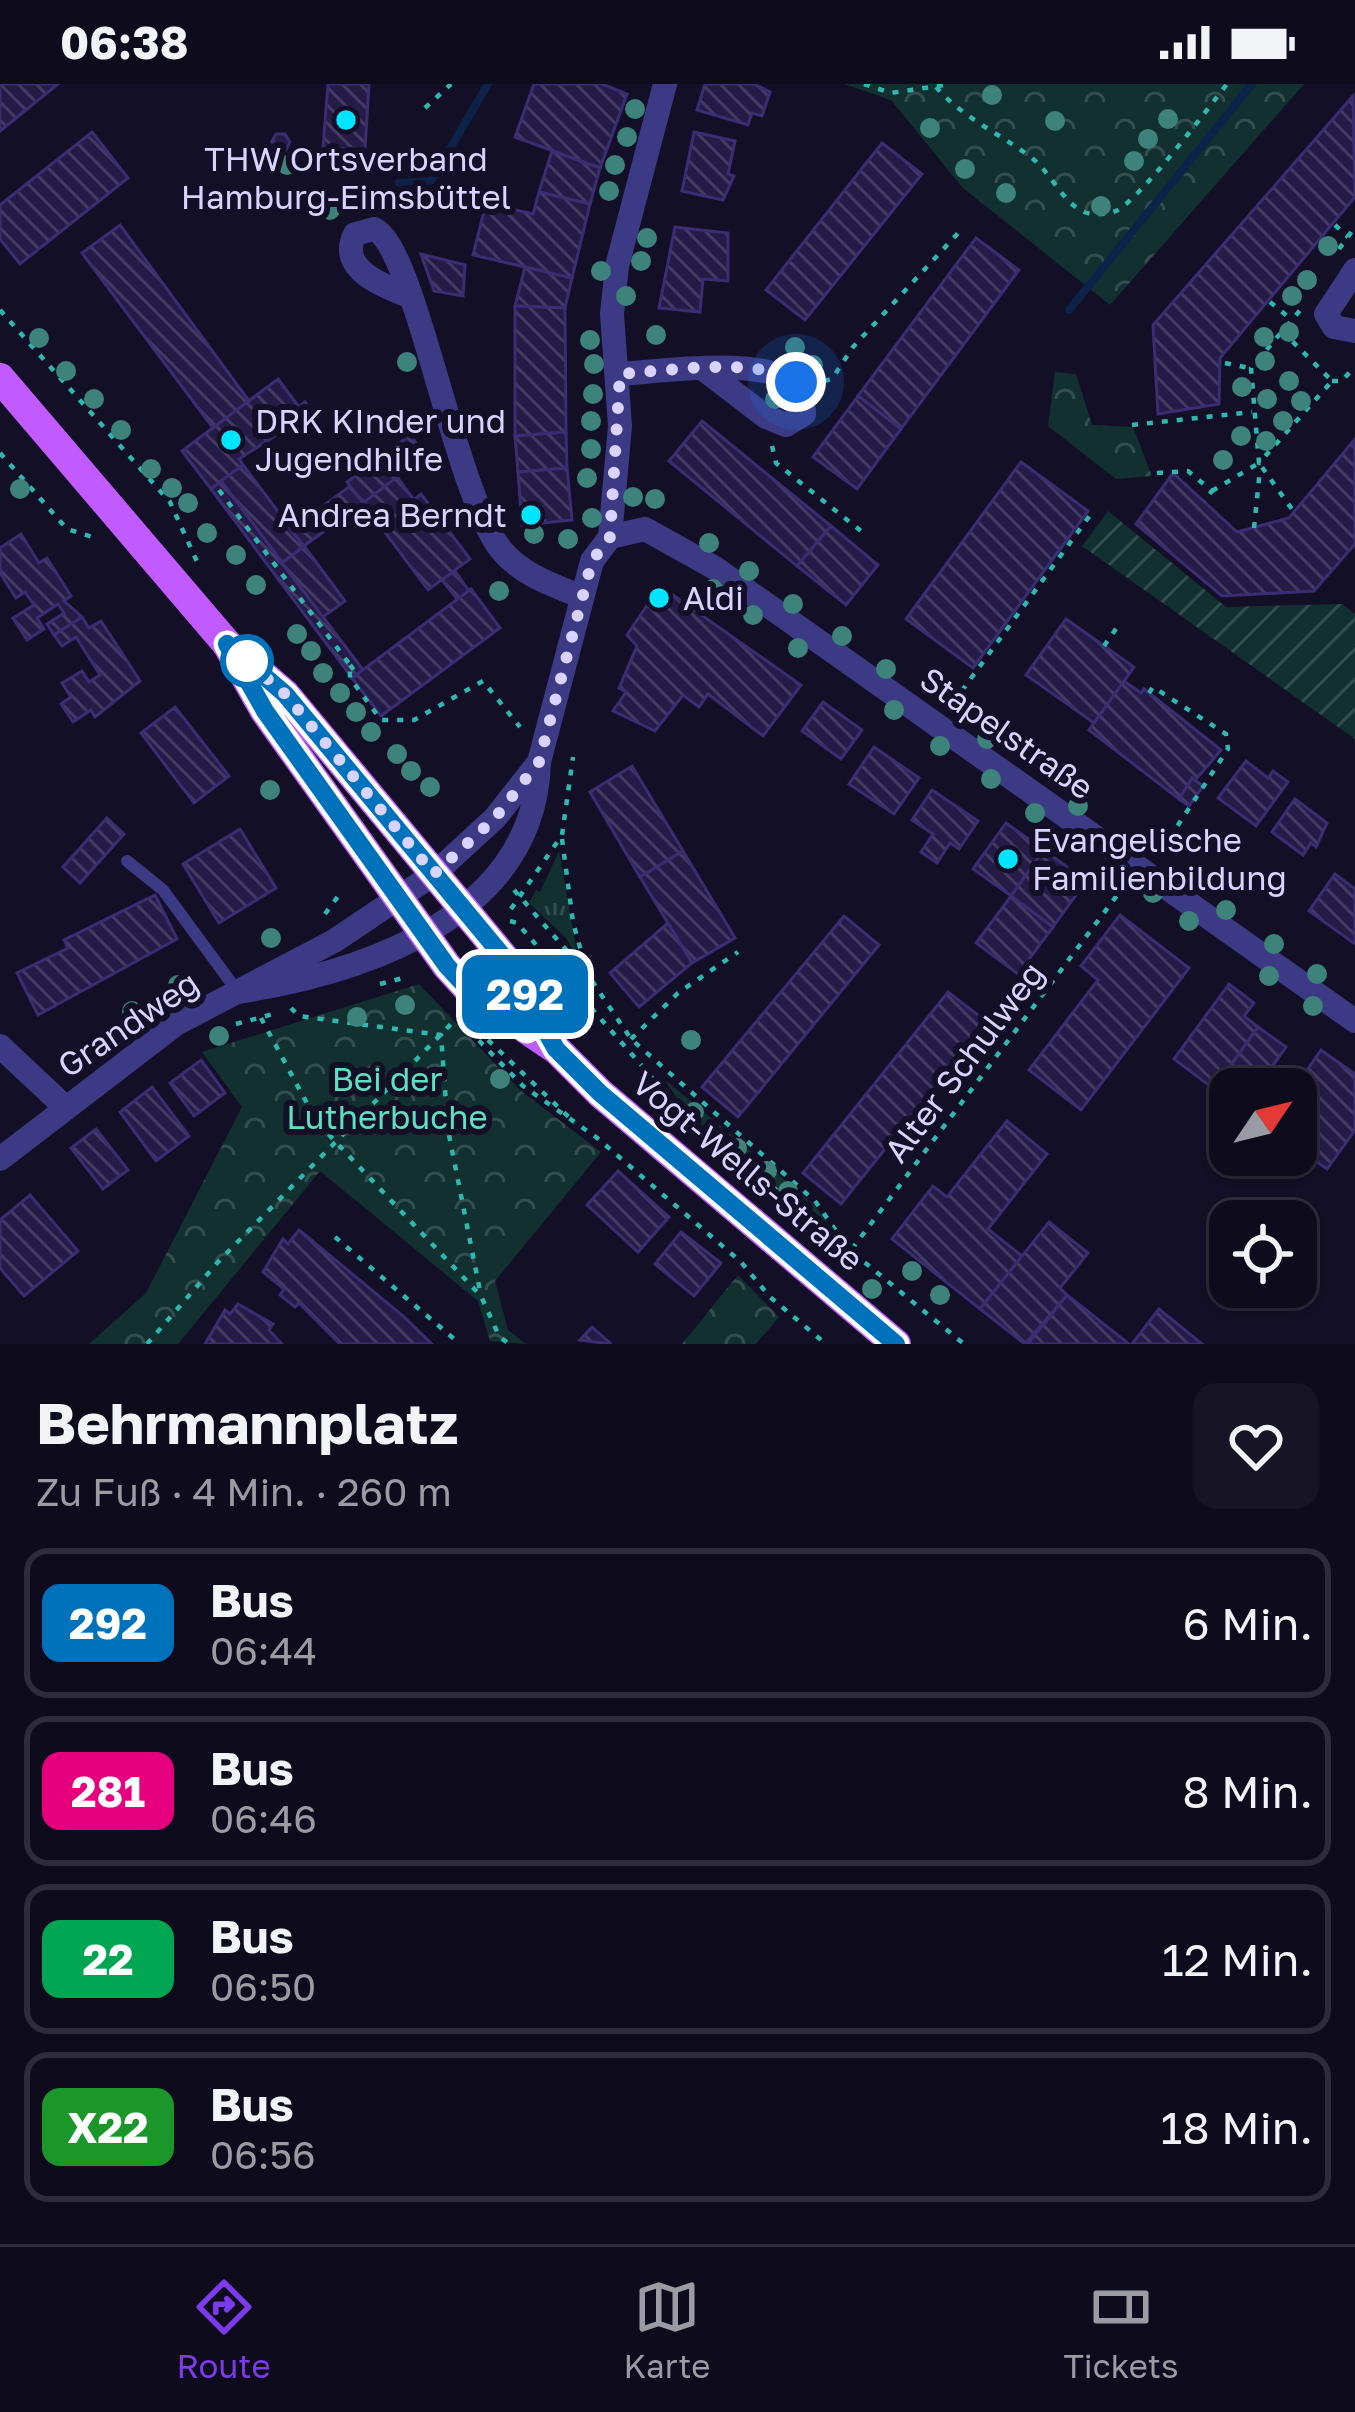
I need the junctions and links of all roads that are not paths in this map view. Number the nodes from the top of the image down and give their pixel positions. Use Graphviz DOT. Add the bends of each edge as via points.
graph roads {
  1 [pos="665,84"];
  2 [pos="1355,270"];
  3 [pos="409,296"];
  4 [pos="1355,332"];
  5 [pos="702,368"];
  6 [pos="620,374"];
  7 [pos="0,378"];
  8 [pos="610,537"];
  9 [pos="582,597"];
  10 [pos="227,644"];
  11 [pos="542,751"];
  12 [pos="128,861"];
  13 [pos="434,874"];
  14 [pos="401,898"];
  15 [pos="462,908"];
  16 [pos="424,934"];
  17 [pos="238,992"];
  18 [pos="1355,1022"];
  19 [pos="0,1046"];
  20 [pos="556,1049"];
  21 [pos="65,1107"];
  22 [pos="0,1160"];
  23 [pos="896,1344"];
  1 -- 6 [label="street" via="617,266 612,314"];
  2 -- 4 [label="street" via="1326,314 1334,327"];
  3 -- 9 [label="street" via="492,538 523,570"];
  5 -- 5 [label="street" via="777,422 793,424 803,414 802,388 772,372"];
  5 -- 6 [label="street"];
  6 -- 8 [label="street"];
  7 -- 10 [label="main road"];
  8 -- 9 [label="street, Grandweg"];
  8 -- 18 [label="street, Stapelstraße" via="645,529 664,537"];
  9 -- 11 [label="street, Grandweg"];
  10 -- 13 [label="main road, Vogt-Wells-Straße" via="285,694"];
  10 -- 14 [label="main road, Vogt-Wells-Straße" via="265,711"];
  11 -- 13 [label="street, Grandweg" via="495,818"];
  11 -- 15 [label="street, Grandweg" via="538,797 519,845"];
  12 -- 17 [label="lane" via="163,890"];
  13 -- 14 [label="street, Grandweg"];
  13 -- 15 [label="main road, Vogt-Wells-Straße"];
  14 -- 16 [label="main road, Vogt-Wells-Straße"];
  14 -- 17 [label="street, Grandweg"];
  15 -- 16 [label="street, Grandweg"];
  15 -- 20 [label="main road, Vogt-Wells-Straße" via="506,960"];
  16 -- 17 [label="street, Grandweg" via="357,964"];
  16 -- 20 [label="main road, Vogt-Wells-Straße" via="470,991"];
  17 -- 21 [label="street, Grandweg" via="176,1024"];
  19 -- 21 [label="street"];
  20 -- 23 [label="main road, Vogt-Wells-Straße"];
  21 -- 22 [label="street, Grandweg"];
}
